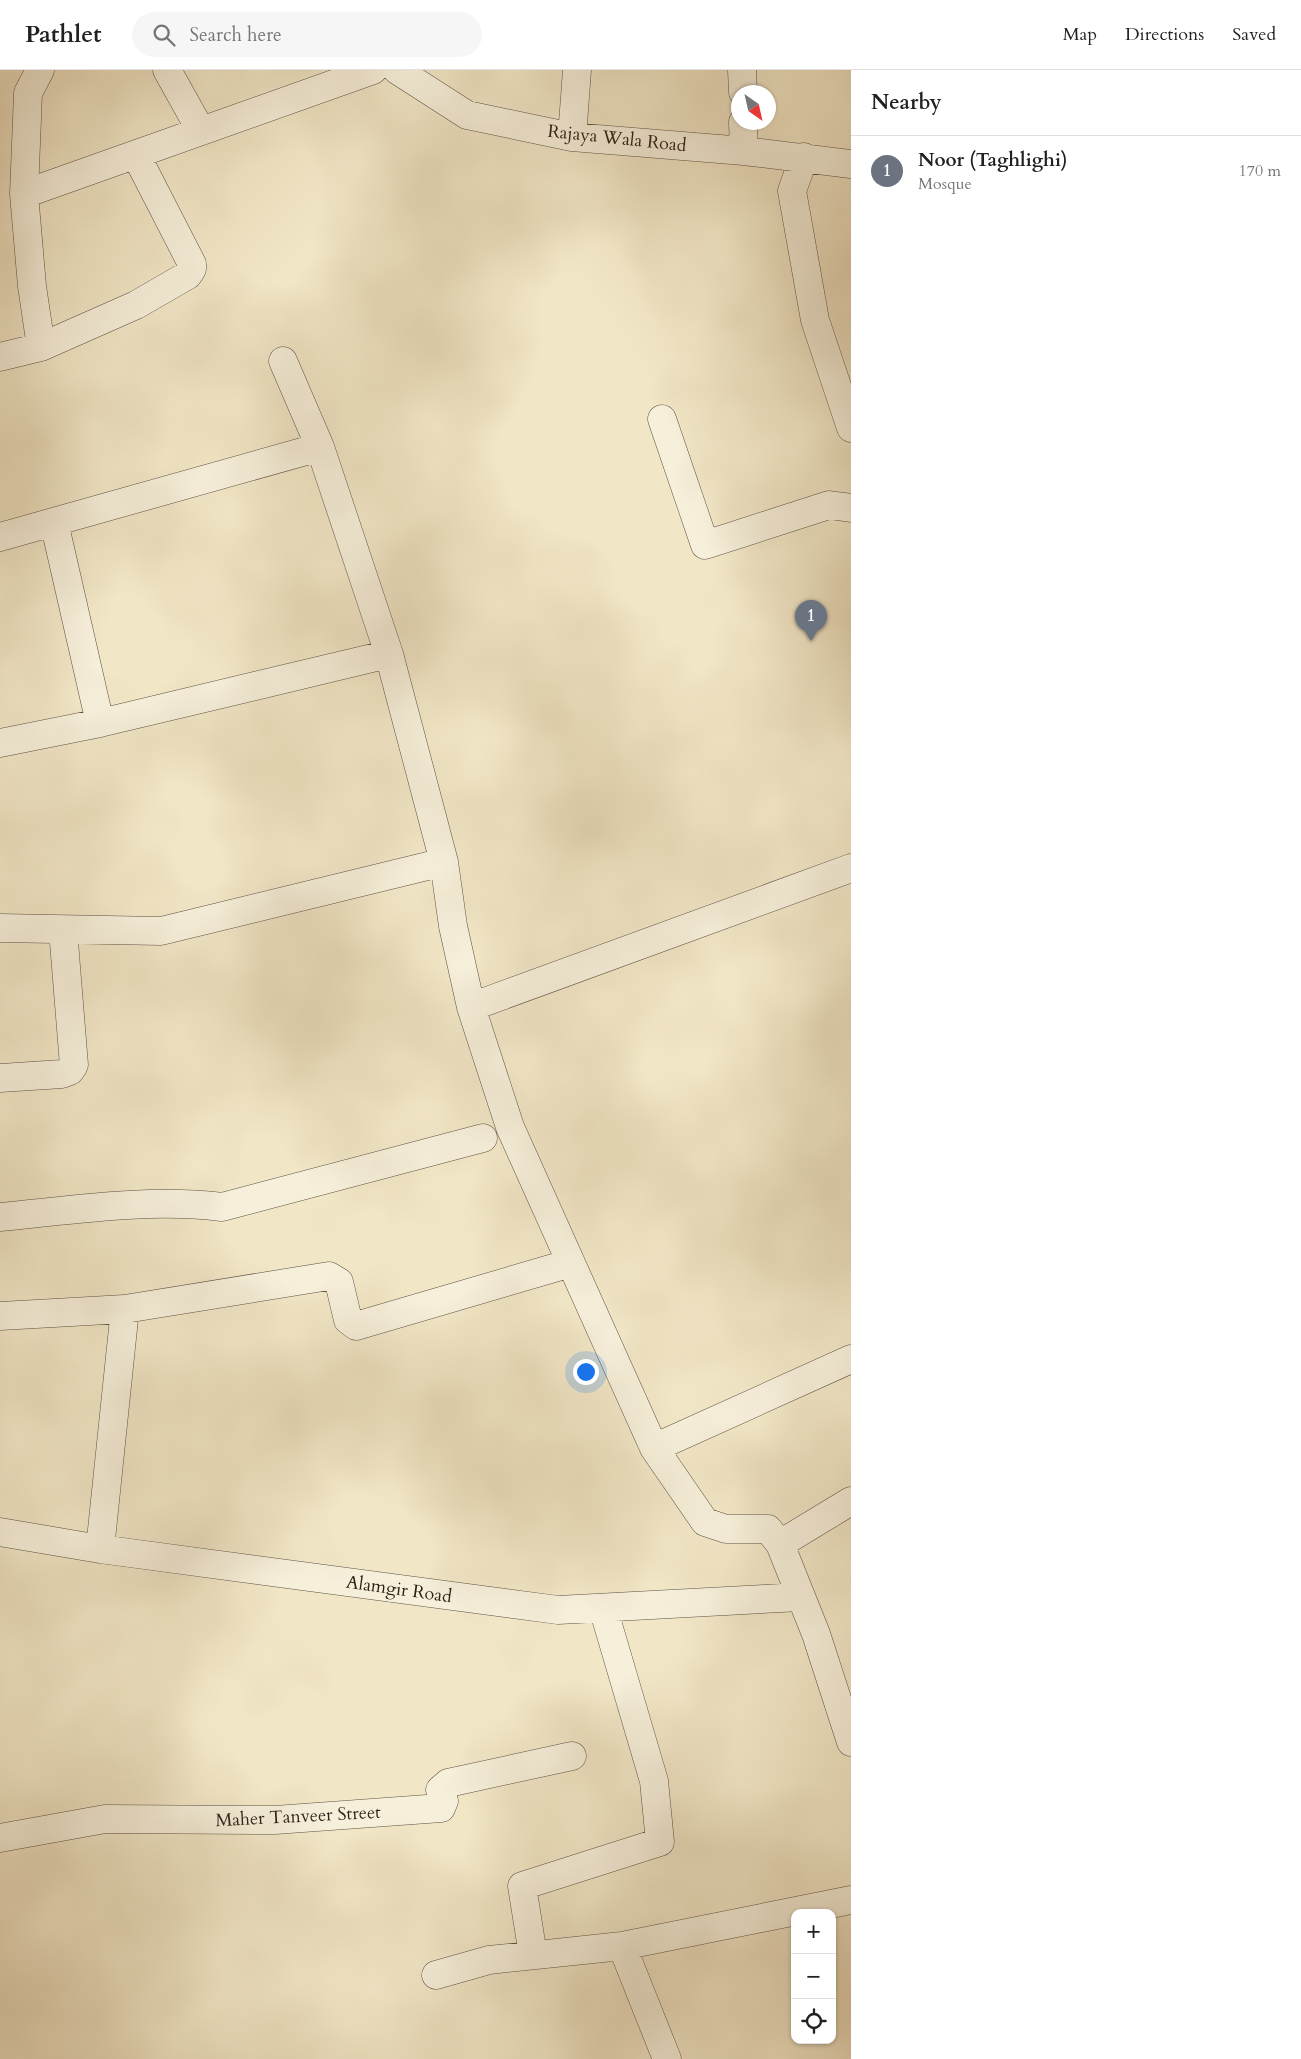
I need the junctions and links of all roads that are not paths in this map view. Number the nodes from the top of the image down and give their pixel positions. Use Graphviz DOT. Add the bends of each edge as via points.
graph roads {
  1 [pos="40,70"];
  2 [pos="167,70"];
  3 [pos="373,70"];
  4 [pos="397,70"];
  5 [pos="577,70"];
  6 [pos="742,70"];
  7 [pos="743,85"];
  8 [pos="744,130"];
  9 [pos="201,131"];
  10 [pos="572,136"];
  11 [pos="744,151"];
  12 [pos="136,155"];
  13 [pos="804,157"];
  14 [pos="851,164"];
  15 [pos="24,194"];
  16 [pos="41,347"];
  17 [pos="0,357"];
  18 [pos="283,361"];
  19 [pos="662,419"];
  20 [pos="851,428"];
  21 [pos="320,448"];
  22 [pos="851,508"];
  23 [pos="54,522"];
  24 [pos="0,537"];
  25 [pos="388,654"];
  26 [pos="100,723"];
  27 [pos="0,743"];
  28 [pos="444,862"];
  29 [pos="851,868"];
  30 [pos="0,928"];
  31 [pos="63,930"];
  32 [pos="471,1007"];
  33 [pos="0,1078"];
  34 [pos="483,1138"];
  35 [pos="0,1217"];
  36 [pos="571,1263"];
  37 [pos="125,1309"];
  38 [pos="0,1316"];
  39 [pos="851,1359"];
  40 [pos="654,1448"];
  41 [pos="851,1502"];
  42 [pos="0,1532"];
  43 [pos="780,1544"];
  44 [pos="100,1548"];
  45 [pos="800,1596"];
  46 [pos="603,1608"];
  47 [pos="851,1742"];
  48 [pos="572,1756"];
  49 [pos="0,1838"];
  50 [pos="851,1900"];
  51 [pos="622,1946"];
  52 [pos="533,1955"];
  53 [pos="436,1974"];
  54 [pos="667,2059"];
  1 -- 15 [label="street" via="28,93"];
  2 -- 9 [label="street"];
  3 -- 9 [label="street"];
  4 -- 10 [label="street, Rajaya Wala Road" via="467,115"];
  5 -- 10 [label="street"];
  6 -- 7 [label="street"];
  8 -- 11 [label="street"];
  9 -- 12 [label="street"];
  10 -- 11 [label="street, Rajaya Wala Road"];
  11 -- 13 [label="street, Rajaya Wala Road"];
  12 -- 15 [label="street"];
  12 -- 16 [label="street" via="192,269 188,275 136,305"];
  13 -- 14 [label="street, Rajaya Wala Road"];
  13 -- 20 [label="street" via="792,191 816,320"];
  15 -- 16 [label="street"];
  16 -- 17 [label="street"];
  18 -- 21 [label="street"];
  19 -- 22 [label="street" via="704,545 828,505"];
  21 -- 23 [label="street"];
  21 -- 25 [label="street"];
  23 -- 24 [label="street"];
  23 -- 26 [label="street"];
  25 -- 26 [label="street"];
  25 -- 28 [label="street"];
  26 -- 27 [label="street"];
  28 -- 31 [label="street" via="161,931"];
  28 -- 32 [label="street" via="453,926"];
  29 -- 32 [label="street"];
  30 -- 31 [label="street"];
  31 -- 33 [label="street" via="74,1064 70,1071 62,1074"];
  32 -- 36 [label="street" via="510,1127"];
  34 -- 35 [label="street" via="222,1207 149,1203"];
  36 -- 37 [label="street" via="356,1326 348,1320 340,1282 329,1276"];
  36 -- 40 [label="street"];
  37 -- 38 [label="street"];
  37 -- 44 [label="street"];
  39 -- 40 [label="street"];
  40 -- 43 [label="street" via="705,1522 726,1530 768,1529"];
  41 -- 43 [label="street"];
  42 -- 44 [label="street, Alamgir Road"];
  43 -- 45 [label="street"];
  44 -- 46 [label="street, Alamgir Road" via="558,1610"];
  45 -- 46 [label="street, Alamgir Road"];
  45 -- 47 [label="street" via="816,1634"];
  46 -- 52 [label="street" via="654,1781 660,1842 522,1886"];
  48 -- 49 [label="street, Maher Tanveer Street" via="448,1784 440,1790 444,1802 441,1808 275,1820 104,1819"];
  50 -- 51 [label="street"];
  51 -- 52 [label="street"];
  51 -- 54 [label="street"];
  52 -- 53 [label="street" via="489,1960"];
}
